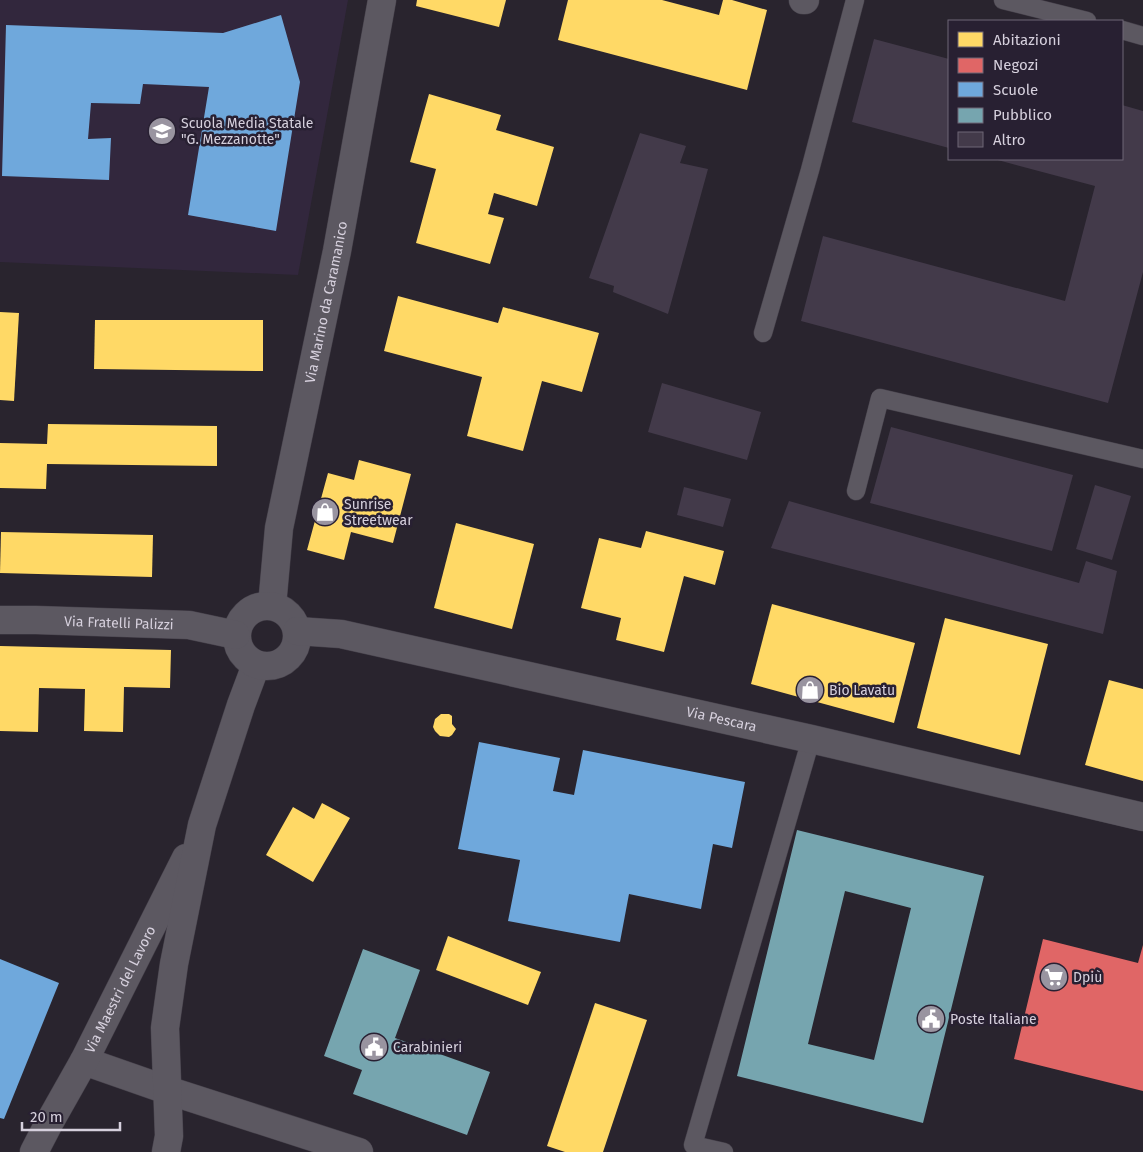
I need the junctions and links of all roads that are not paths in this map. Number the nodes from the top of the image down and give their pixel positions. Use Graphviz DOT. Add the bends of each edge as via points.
graph roads {
  1 [pos="382,0"];
  2 [pos="855,0"];
  3 [pos="1003,0"];
  4 [pos="1083,20"];
  5 [pos="1123,30"];
  6 [pos="1143,36"];
  7 [pos="763,333"];
  8 [pos="1143,459"];
  9 [pos="856,491"];
  10 [pos="272,606"];
  11 [pos="0,620"];
  12 [pos="298,632"];
  13 [pos="236,634"];
  14 [pos="256,665"];
  15 [pos="811,739"];
  16 [pos="1143,817"];
  17 [pos="202,825"];
  18 [pos="84,1061"];
  19 [pos="167,1090"];
  20 [pos="34,1152"];
  21 [pos="166,1152"];
  22 [pos="359,1152"];
  23 [pos="724,1152"];
  1 -- 10 [label="street, Via Marino da Caramanico" via="337,251 279,528"];
  2 -- 7 [label="lane"];
  3 -- 4 [label="lane"];
  5 -- 6 [label="lane"];
  8 -- 9 [label="lane" via="880,398"];
  10 -- 12 [label="street" via="289,614"];
  10 -- 13 [label="street" via="252,609 244,616"];
  11 -- 13 [label="street, Via Fratelli Palizzi" via="189,625"];
  12 -- 14 [label="street" via="295,650 283,663 265,667"];
  12 -- 15 [label="street, Via Pescara" via="341,634"];
  13 -- 14 [label="street" via="242,653"];
  14 -- 17 [label="street, Via Maestri del Lavoro"];
  15 -- 16 [label="street, Via Pescara"];
  15 -- 23 [label="lane" via="693,1145"];
  17 -- 18 [label="street, Via Maestri del Lavoro"];
  17 -- 19 [label="street, Via Maestri del Lavoro" via="174,964 165,1028"];
  18 -- 19 [label="street"];
  18 -- 20 [label="street, Via Maestri del Lavoro"];
  19 -- 21 [label="street, Via Maestri del Lavoro" via="169,1136"];
  19 -- 22 [label="street"];
}
